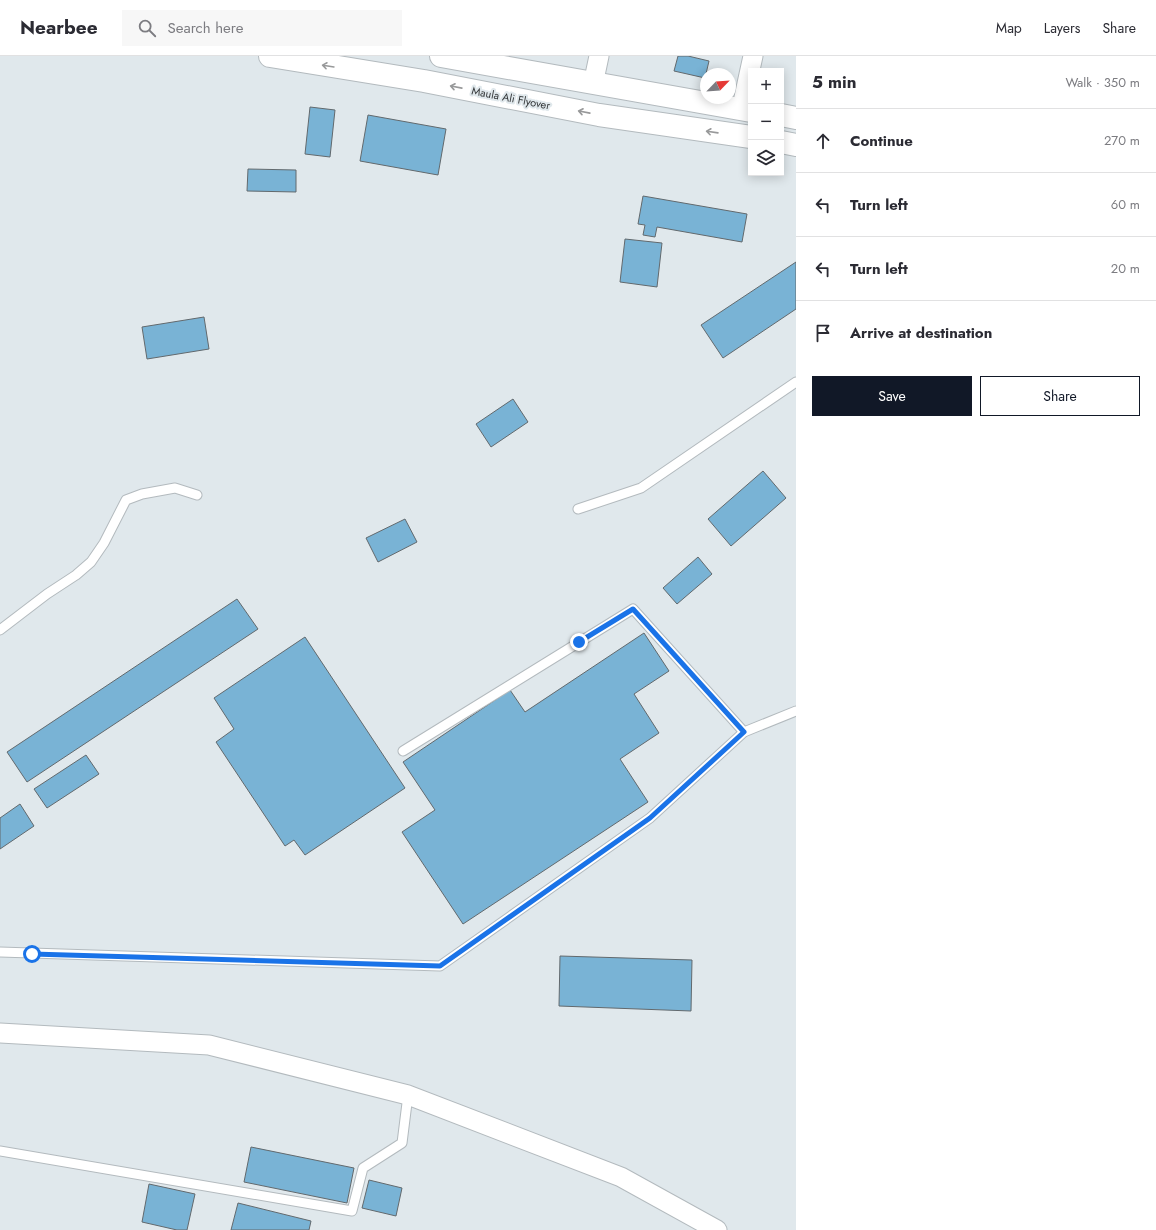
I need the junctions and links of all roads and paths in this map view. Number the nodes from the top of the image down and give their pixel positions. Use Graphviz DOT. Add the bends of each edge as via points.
graph roads {
  1 [pos="270,56"];
  2 [pos="441,56"];
  3 [pos="498,56"];
  4 [pos="599,56"];
  5 [pos="753,56"];
  6 [pos="595,75"];
  7 [pos="700,94"];
  8 [pos="736,102"];
  9 [pos="748,104"];
  10 [pos="748,105"];
  11 [pos="784,109"];
  12 [pos="796,111"];
  13 [pos="784,116"];
  14 [pos="796,118"];
  15 [pos="748,138"];
  16 [pos="784,143"];
  17 [pos="796,145"];
  18 [pos="796,382"];
  19 [pos="197,496"];
  20 [pos="578,509"];
  21 [pos="0,630"];
  22 [pos="796,711"];
  23 [pos="744,732"];
  24 [pos="403,751"];
  25 [pos="0,952"];
  26 [pos="0,1033"];
  27 [pos="408,1095"];
  28 [pos="0,1152"];
  29 [pos="717,1230"];
  15 -- 1 [label="main road, Maula Ali Flyover, one-way" via="599,115 424,81"];
  2 -- 10 [label="main road"];
  3 -- 6 [label="street"];
  4 -- 6 [label="street"];
  5 -- 9 [label="street"];
  6 -- 7 [label="street"];
  8 -- 10 [label="street"];
  11 -- 12 [label="street"];
  13 -- 14 [label="main road"];
  16 -- 17 [label="main road"];
  18 -- 20 [label="lane" via="642,488"];
  19 -- 21 [label="lane" via="175,488 142,494 126,500 91,562"];
  22 -- 23 [label="lane"];
  23 -- 24 [label="lane" via="633,609"];
  23 -- 25 [label="lane" via="650,818 440,966"];
  26 -- 27 [label="street" via="209,1045"];
  27 -- 28 [label="lane" via="402,1143 363,1168 352,1211"];
  27 -- 29 [label="street" via="621,1177"];
}
